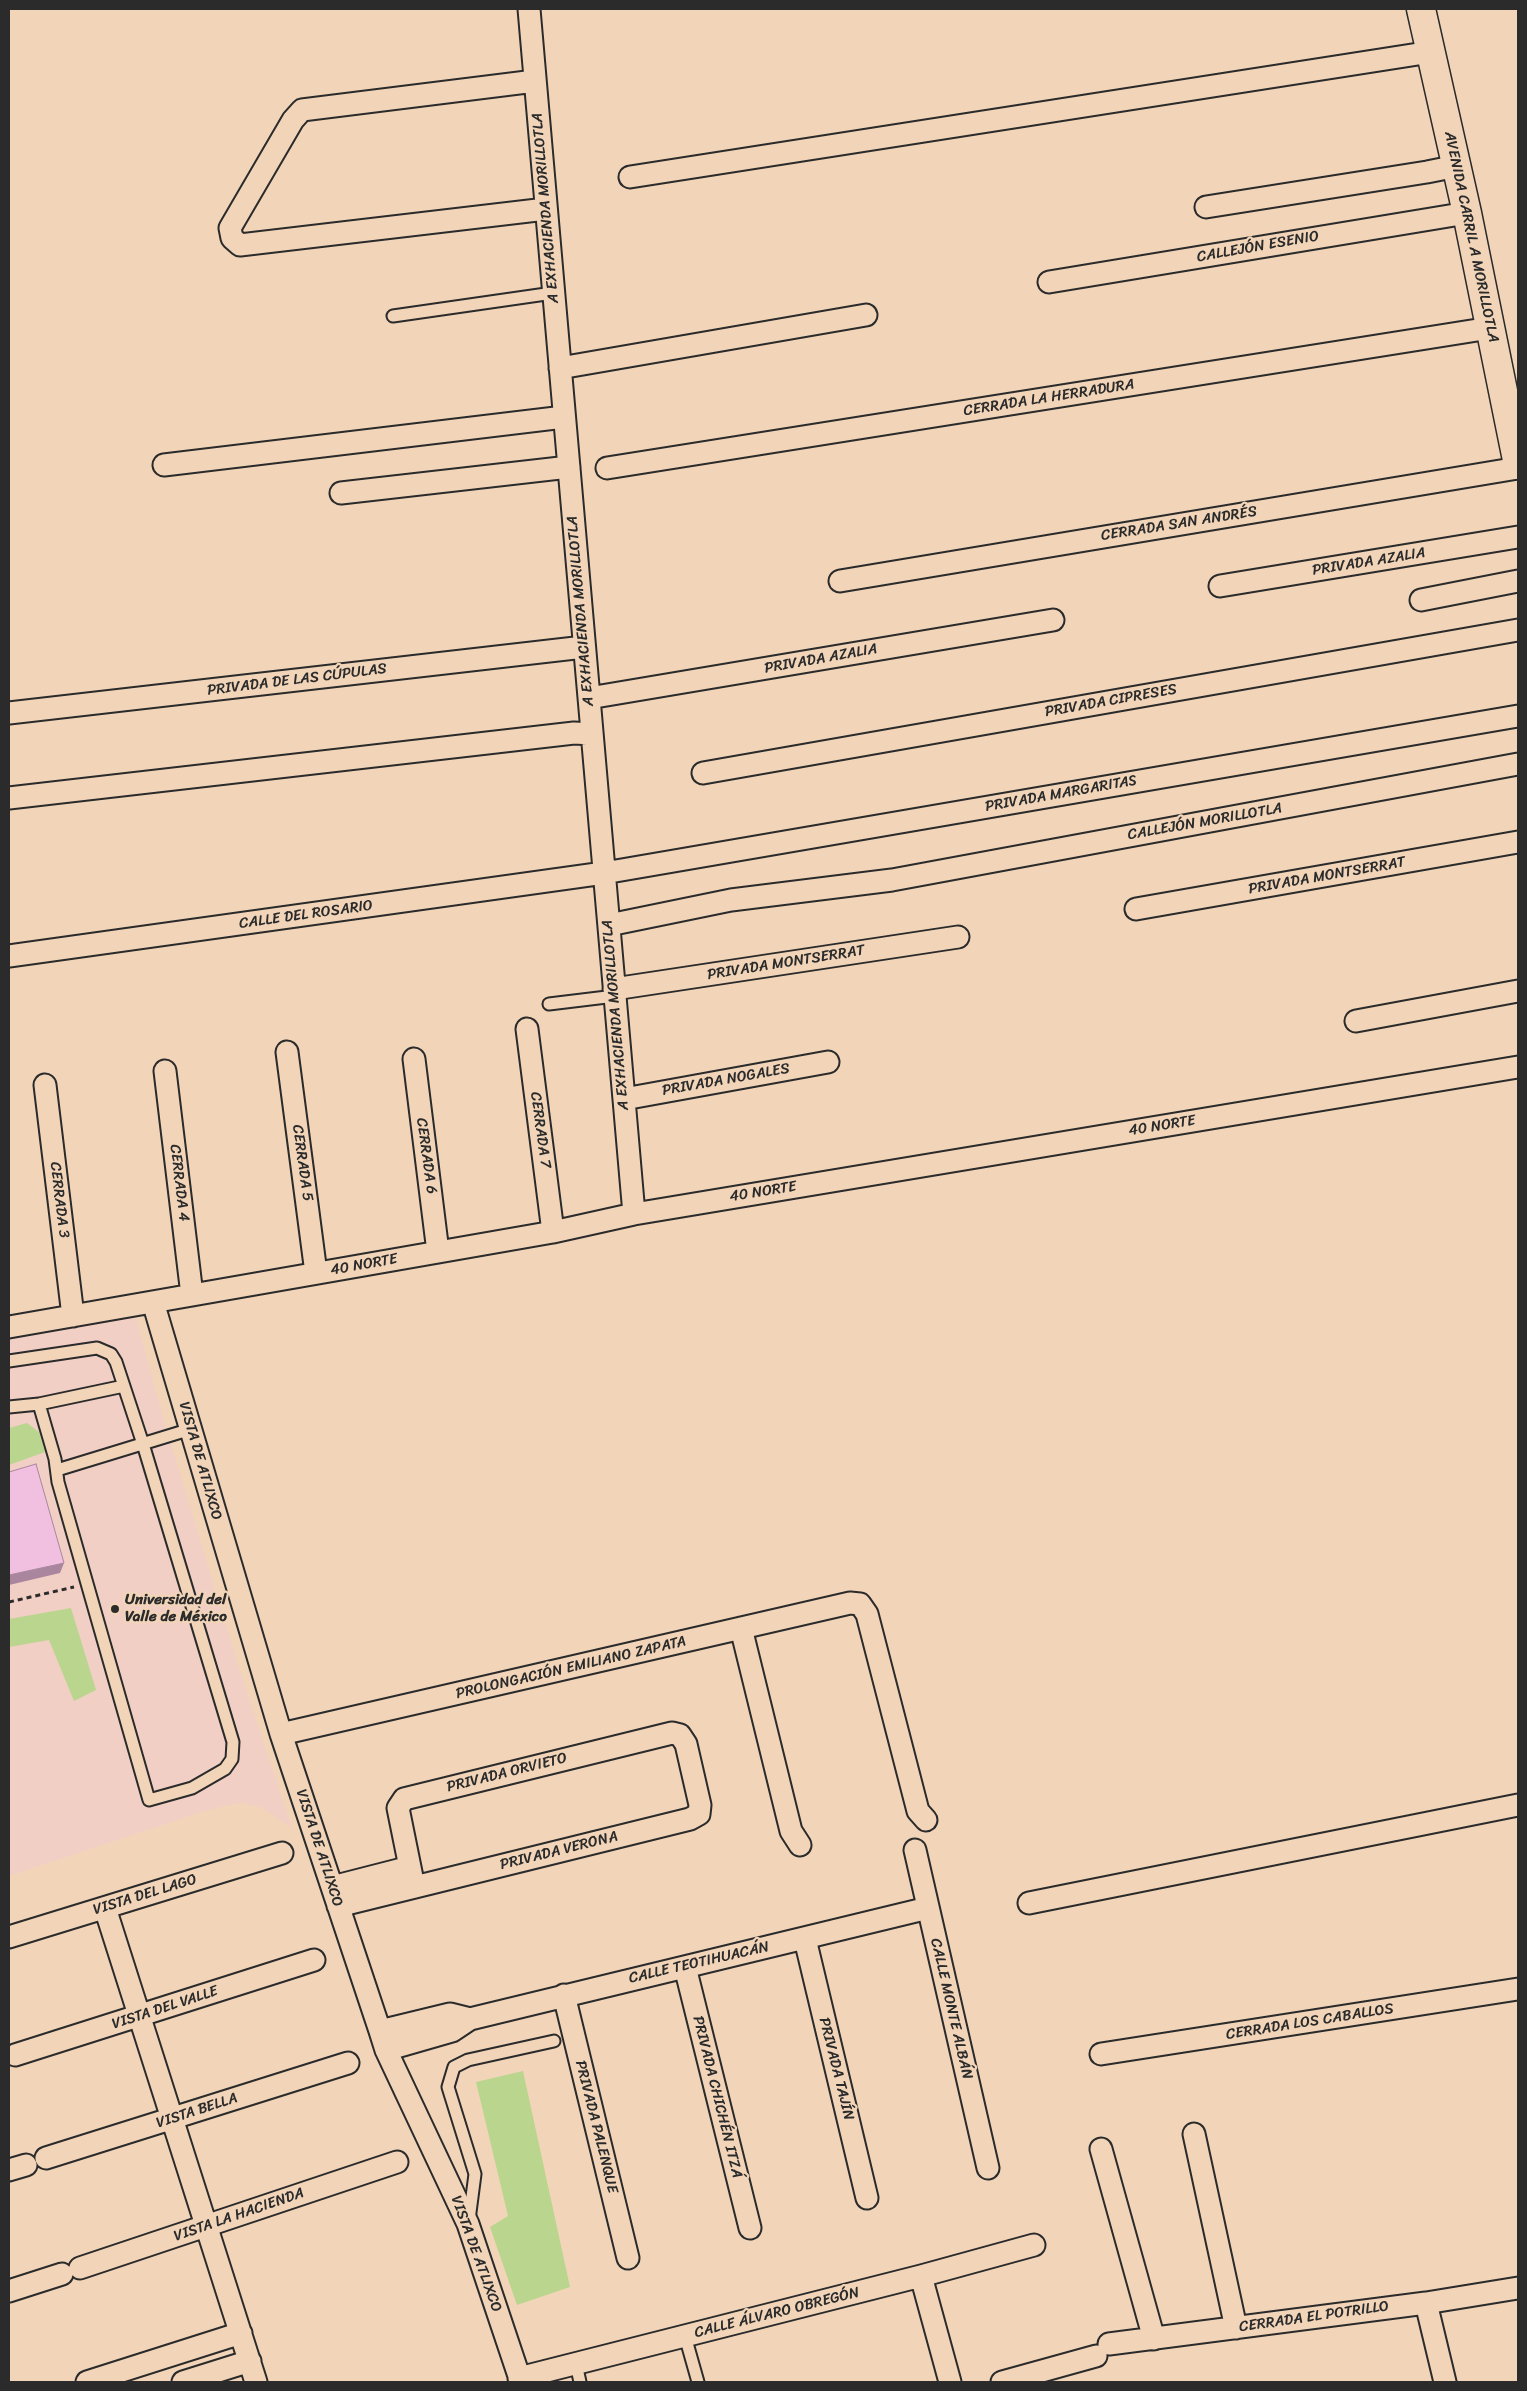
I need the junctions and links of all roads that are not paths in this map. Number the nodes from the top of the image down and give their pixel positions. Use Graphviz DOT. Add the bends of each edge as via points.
graph roads {
  1 [pos="529,9"];
  2 [pos="1421,9"];
  3 [pos="1431,52"];
  4 [pos="535,81"];
  5 [pos="1456,166"];
  6 [pos="630,177"];
  7 [pos="1206,207"];
  8 [pos="546,209"];
  9 [pos="1467,213"];
  10 [pos="1049,282"];
  11 [pos="554,293"];
  12 [pos="866,315"];
  13 [pos="393,316"];
  14 [pos="1490,328"];
  15 [pos="560,368"];
  16 [pos="564,417"];
  17 [pos="164,465"];
  18 [pos="1518,466"];
  19 [pos="569,467"];
  20 [pos="607,468"];
  21 [pos="341,493"];
  22 [pos="1518,537"];
  23 [pos="840,581"];
  24 [pos="1518,581"];
  25 [pos="1220,586"];
  26 [pos="1421,600"];
  27 [pos="1053,620"];
  28 [pos="1518,630"];
  29 [pos="584,648"];
  30 [pos="589,698"];
  31 [pos="9,713"];
  32 [pos="1518,716"];
  33 [pos="592,734"];
  34 [pos="1518,764"];
  35 [pos="703,773"];
  36 [pos="9,798"];
  37 [pos="1518,842"];
  38 [pos="604,873"];
  39 [pos="1136,909"];
  40 [pos="609,925"];
  41 [pos="958,937"];
  42 [pos="9,956"];
  43 [pos="1518,991"];
  44 [pos="615,992"];
  45 [pos="549,1004"];
  46 [pos="1356,1021"];
  47 [pos="527,1029"];
  48 [pos="287,1052"];
  49 [pos="414,1060"];
  50 [pos="828,1062"];
  51 [pos="1518,1067"];
  52 [pos="165,1071"];
  53 [pos="45,1085"];
  54 [pos="624,1099"];
  55 [pos="634,1214"];
  56 [pos="553,1232"];
  57 [pos="438,1252"];
  58 [pos="316,1274"];
  59 [pos="192,1295"];
  60 [pos="153,1302"];
  61 [pos="73,1316"];
  62 [pos="9,1327"];
  63 [pos="9,1361"];
  64 [pos="124,1386"];
  65 [pos="39,1404"];
  66 [pos="9,1407"];
  67 [pos="191,1429"];
  68 [pos="143,1444"];
  69 [pos="57,1470"];
  70 [pos="741,1628"];
  71 [pos="281,1734"];
  72 [pos="680,1735"];
  73 [pos="1518,1805"];
  74 [pos="926,1820"];
  75 [pos="800,1845"];
  76 [pos="914,1850"];
  77 [pos="282,1853"];
  78 [pos="412,1877"];
  79 [pos="335,1896"];
  80 [pos="1029,1903"];
  81 [pos="105,1908"];
  82 [pos="928,1908"];
  83 [pos="9,1937"];
  84 [pos="805,1939"];
  85 [pos="314,1960"];
  86 [pos="685,1966"];
  87 [pos="1518,1989"];
  88 [pos="564,1995"];
  89 [pos="140,2016"];
  90 [pos="383,2040"];
  91 [pos="554,2041"];
  92 [pos="1101,2054"];
  93 [pos="15,2055"];
  94 [pos="348,2063"];
  95 [pos="172,2118"];
  96 [pos="1194,2134"];
  97 [pos="1102,2149"];
  98 [pos="46,2158"];
  99 [pos="397,2162"];
  100 [pos="988,2168"];
  101 [pos="867,2198"];
  102 [pos="468,2224"];
  103 [pos="207,2226"];
  104 [pos="750,2228"];
  105 [pos="1034,2245"];
  106 [pos="628,2258"];
  107 [pos="921,2276"];
  108 [pos="1518,2288"];
  109 [pos="9,2291"];
  110 [pos="1426,2303"];
  111 [pos="1236,2328"];
  112 [pos="241,2333"];
  113 [pos="685,2336"];
  114 [pos="1154,2339"];
  115 [pos="250,2361"];
  116 [pos="578,2373"];
  117 [pos="520,2380"];
  118 [pos="87,2382"];
  119 [pos="183,2382"];
  120 [pos="256,2382"];
  121 [pos="698,2382"];
  122 [pos="950,2382"];
  123 [pos="1002,2382"];
  124 [pos="1445,2382"];
  1 -- 4 [label="street, A EXHACIENDA MORILLOTLA"];
  2 -- 3 [label="street, AVENIDA CARRIL A MORILLOTLA"];
  3 -- 5 [label="street, AVENIDA CARRIL A MORILLOTLA"];
  3 -- 6 [label="street"];
  4 -- 8 [label="street, A EXHACIENDA MORILLOTLA"];
  4 -- 8 [label="street" via="302,110 230,228 232,238 240,245"];
  5 -- 7 [label="street"];
  5 -- 9 [label="street, AVENIDA CARRIL A MORILLOTLA"];
  8 -- 11 [label="street, A EXHACIENDA MORILLOTLA"];
  9 -- 10 [label="street, CALLEJÓN ESENIO"];
  9 -- 14 [label="street, AVENIDA CARRIL A MORILLOTLA"];
  11 -- 13 [label="lane"];
  11 -- 15 [label="street, A EXHACIENDA MORILLOTLA"];
  12 -- 15 [label="street"];
  14 -- 18 [label="street, AVENIDA CARRIL A MORILLOTLA"];
  14 -- 20 [label="street, CERRADA LA HERRADURA"];
  15 -- 16 [label="street, A EXHACIENDA MORILLOTLA"];
  16 -- 17 [label="street"];
  16 -- 19 [label="street, A EXHACIENDA MORILLOTLA"];
  18 -- 23 [label="street, CERRADA SAN ANDRÉS"];
  19 -- 21 [label="street"];
  19 -- 29 [label="street, A EXHACIENDA MORILLOTLA"];
  22 -- 25 [label="street, PRIVADA AZALIA"];
  24 -- 26 [label="street"];
  27 -- 30 [label="street, PRIVADA AZALIA"];
  28 -- 35 [label="street, PRIVADA CIPRESES"];
  29 -- 30 [label="street, A EXHACIENDA MORILLOTLA"];
  29 -- 31 [label="street, PRIVADA DE LAS CÚPULAS"];
  30 -- 33 [label="street, A EXHACIENDA MORILLOTLA"];
  32 -- 38 [label="street, PRIVADA MARGARITAS"];
  33 -- 36 [label="street" via="574,733"];
  33 -- 38 [label="street, A EXHACIENDA MORILLOTLA"];
  34 -- 40 [label="street, CALLEJÓN MORILLOTLA" via="892,880 731,900"];
  37 -- 39 [label="street, PRIVADA MONTSERRAT"];
  38 -- 40 [label="street, A EXHACIENDA MORILLOTLA"];
  38 -- 42 [label="street, CALLE DEL ROSARIO"];
  40 -- 44 [label="street, A EXHACIENDA MORILLOTLA"];
  41 -- 44 [label="street, PRIVADA MONTSERRAT"];
  43 -- 46 [label="street"];
  44 -- 45 [label="lane"];
  44 -- 54 [label="street, A EXHACIENDA MORILLOTLA"];
  47 -- 56 [label="street, CERRADA 7"];
  48 -- 58 [label="street, CERRADA 5"];
  49 -- 57 [label="street, CERRADA 6"];
  50 -- 54 [label="street, PRIVADA NOGALES"];
  51 -- 55 [label="street, 40 NORTE"];
  52 -- 59 [label="street, CERRADA 4"];
  53 -- 61 [label="street, CERRADA 3"];
  54 -- 55 [label="street, A EXHACIENDA MORILLOTLA"];
  55 -- 56 [label="street, 40 NORTE"];
  56 -- 57 [label="street, 40 NORTE"];
  57 -- 58 [label="street, 40 NORTE"];
  58 -- 59 [label="street, 40 NORTE"];
  59 -- 60 [label="street, 40 NORTE"];
  60 -- 61 [label="street, 40 NORTE"];
  60 -- 67 [label="street, VISTA DE ATLIXCO"];
  61 -- 62 [label="street, 40 NORTE"];
  63 -- 64 [label="lane" via="97,1348 111,1354"];
  64 -- 65 [label="lane"];
  64 -- 68 [label="lane"];
  65 -- 66 [label="lane"];
  65 -- 69 [label="lane"];
  67 -- 68 [label="lane"];
  67 -- 71 [label="street, VISTA DE ATLIXCO"];
  68 -- 69 [label="lane"];
  68 -- 69 [label="lane" via="233,1742 232,1759 225,1769 192,1788 149,1800"];
  70 -- 71 [label="street, PROLONGACIÓN EMILIANO ZAPATA"];
  70 -- 74 [label="street, PROLONGACIÓN EMILIANO ZAPATA" via="850,1603 860,1604 867,1614 918,1811"];
  70 -- 75 [label="street" via="791,1831"];
  71 -- 79 [label="street, VISTA DE ATLIXCO"];
  72 -- 78 [label="street, PRIVADA ORVIETO" via="672,1733 404,1799 398,1808"];
  72 -- 78 [label="street, PRIVADA VERONA" via="686,1744 700,1805 699,1814 690,1819"];
  73 -- 80 [label="street"];
  76 -- 82 [label="street, CALLE MONTE ALBÁN"];
  77 -- 81 [label="street, VISTA DEL LAGO"];
  78 -- 79 [label="street, PRIVADA VERONA"];
  79 -- 90 [label="street, VISTA DE ATLIXCO"];
  81 -- 83 [label="street, VISTA DEL LAGO"];
  81 -- 89 [label="street"];
  82 -- 84 [label="street, CALLE TEOTIHUACÁN"];
  82 -- 100 [label="street, CALLE MONTE ALBÁN"];
  84 -- 86 [label="street, CALLE TEOTIHUACÁN"];
  84 -- 101 [label="street, PRIVADA TAJÍN"];
  85 -- 89 [label="street, VISTA DEL VALLE"];
  86 -- 88 [label="street, CALLE TEOTIHUACÁN"];
  86 -- 104 [label="street, PRIVADA CHICHÉN ITZÁ"];
  87 -- 92 [label="street, CERRADA LOS CABALLOS"];
  88 -- 90 [label="street, CALLE TEOTIHUACÁN" via="470,2019 452,2031"];
  88 -- 106 [label="street, PRIVADA PALENQUE"];
  89 -- 93 [label="street, VISTA DEL VALLE"];
  89 -- 95 [label="street"];
  90 -- 102 [label="street, VISTA DE ATLIXCO"];
  91 -- 102 [label="lane" via="468,2060 454,2067 448,2087 475,2174"];
  94 -- 95 [label="street, VISTA BELLA"];
  95 -- 98 [label="street, VISTA BELLA"];
  95 -- 103 [label="street"];
  96 -- 111 [label="street"];
  97 -- 114 [label="street"];
  99 -- 103 [label="street, VISTA LA HACIENDA"];
  102 -- 117 [label="street, VISTA DE ATLIXCO"];
  103 -- 109 [label="street, VISTA LA HACIENDA"];
  103 -- 112 [label="street"];
  105 -- 107 [label="street, CALLE ÁLVARO OBREGÓN"];
  107 -- 113 [label="street, CALLE ÁLVARO OBREGÓN"];
  107 -- 122 [label="street"];
  108 -- 110 [label="street, CERRADA EL POTRILLO"];
  110 -- 111 [label="street, CERRADA EL POTRILLO"];
  110 -- 124 [label="street"];
  111 -- 114 [label="street, CERRADA EL POTRILLO"];
  112 -- 115 [label="street"];
  112 -- 118 [label="street"];
  113 -- 116 [label="street, CALLE ÁLVARO OBREGÓN"];
  113 -- 121 [label="lane"];
  114 -- 123 [label="street, CERRADA EL POTRILLO" via="1103,2350"];
  115 -- 119 [label="street"];
  115 -- 120 [label="street"];
  116 -- 117 [label="street, CALLE ÁLVARO OBREGÓN"];
}
